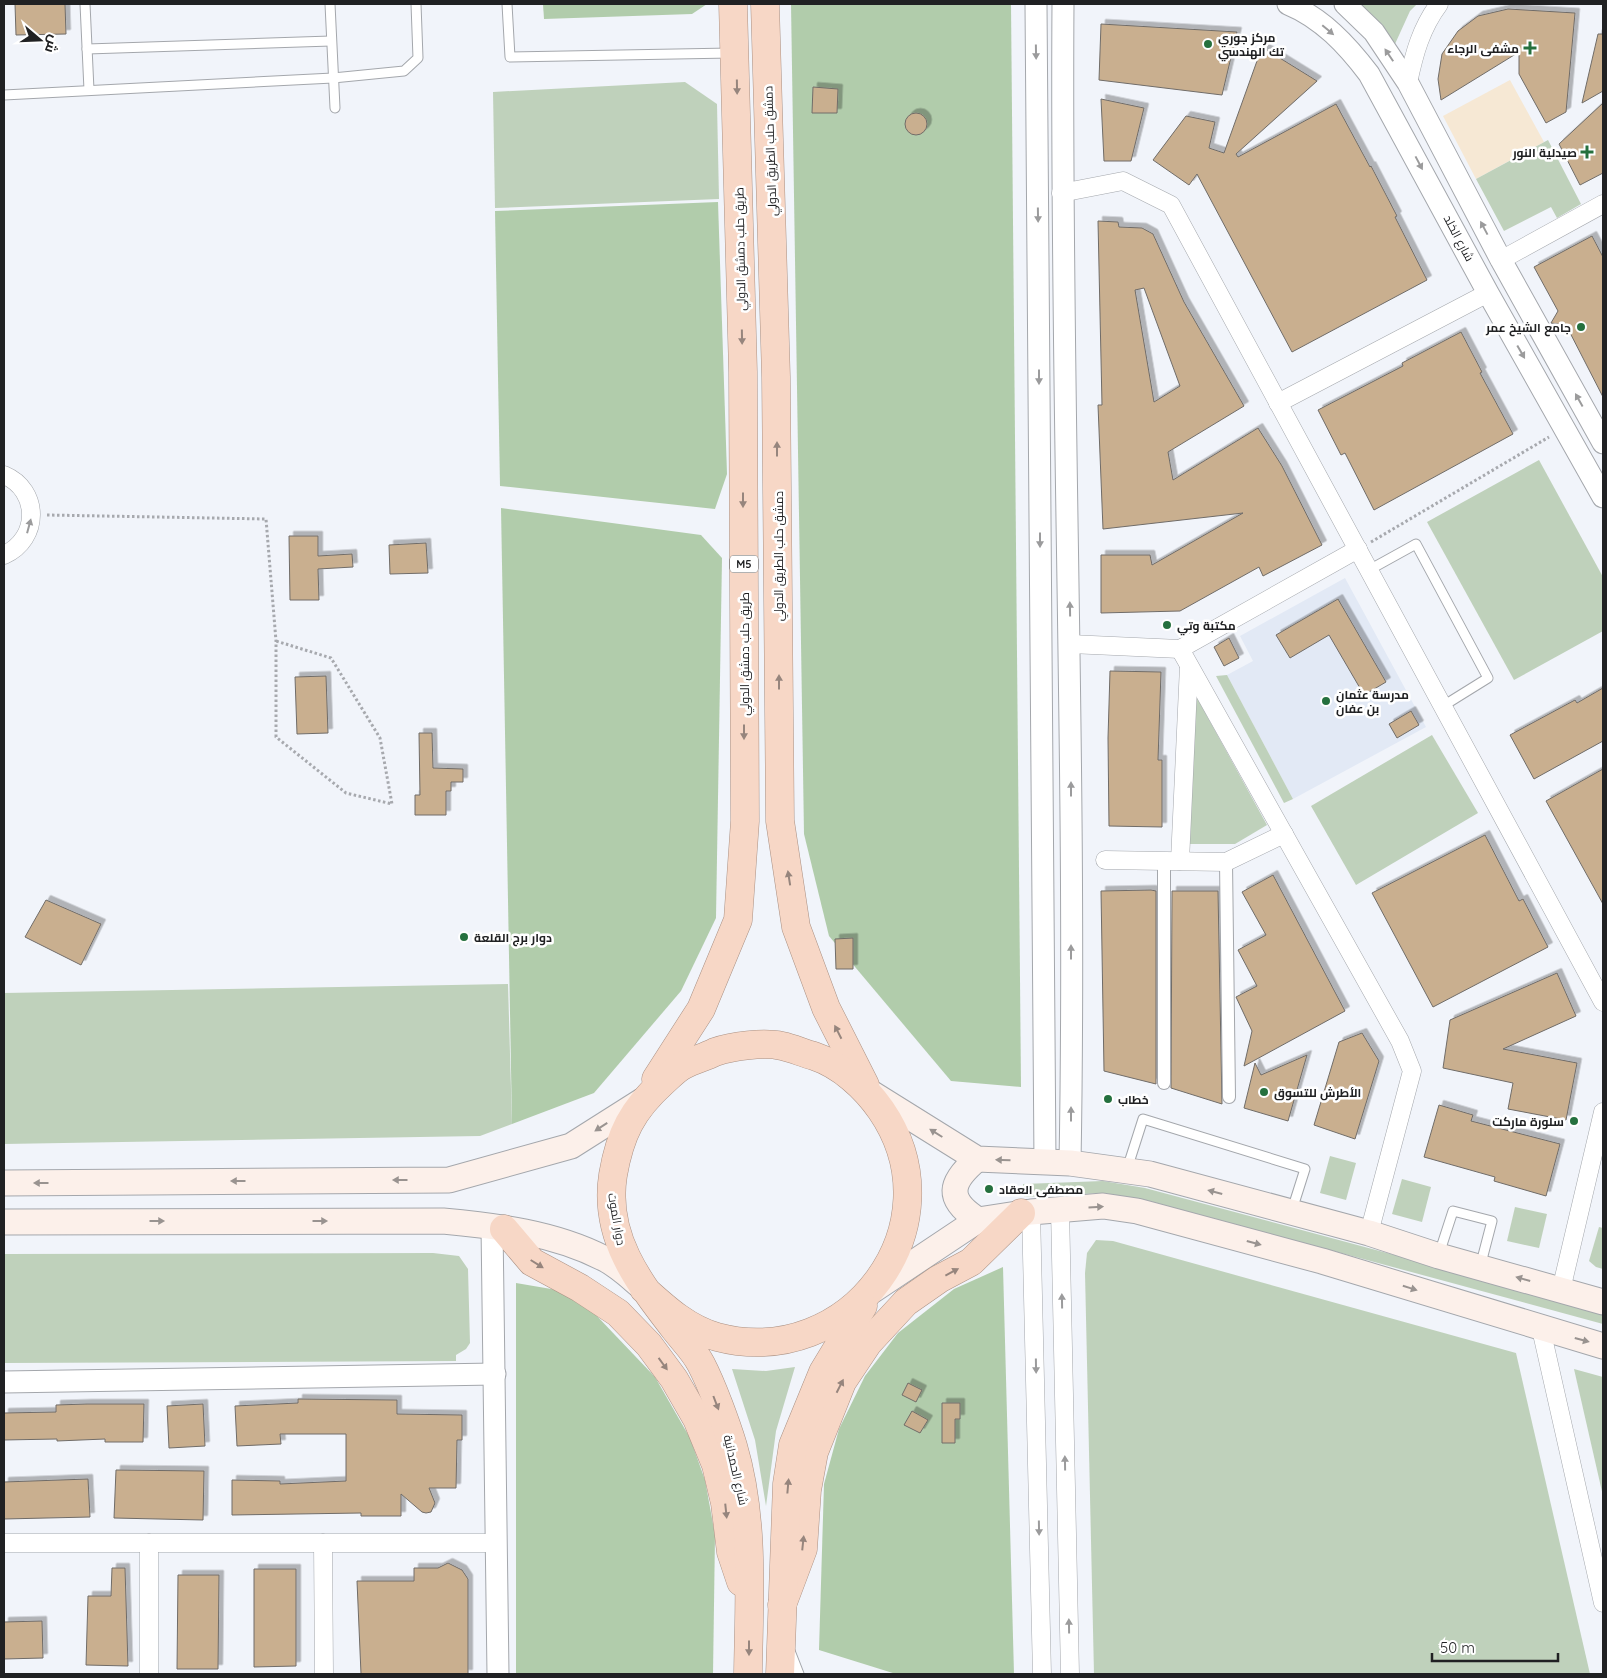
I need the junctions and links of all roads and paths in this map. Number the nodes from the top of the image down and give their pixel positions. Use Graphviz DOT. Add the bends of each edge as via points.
graph roads {
  1 [pos="85,4"];
  2 [pos="330,4"];
  3 [pos="416,4"];
  4 [pos="508,4"];
  5 [pos="733,4"];
  6 [pos="765,4"];
  7 [pos="1036,4"];
  8 [pos="1063,4"];
  9 [pos="1288,4"];
  10 [pos="1345,4"];
  11 [pos="1439,4"];
  12 [pos="331,41"];
  13 [pos="87,50"];
  14 [pos="736,53"];
  15 [pos="333,78"];
  16 [pos="1408,82"];
  17 [pos="89,90"];
  18 [pos="4,95"];
  19 [pos="1420,105"];
  20 [pos="335,108"];
  21 [pos="1394,118"];
  22 [pos="1062,193"];
  23 [pos="1603,204"];
  24 [pos="1501,260"];
  25 [pos="1488,292"];
  26 [pos="1278,403"];
  27 [pos="1565,428"];
  28 [pos="1603,443"];
  29 [pos="4,475"];
  30 [pos="1603,497"];
  31 [pos="32,514"];
  32 [pos="1358,549"];
  33 [pos="4,555"];
  34 [pos="1369,570"];
  35 [pos="276,641"];
  36 [pos="1070,644"];
  37 [pos="1180,649"];
  38 [pos="1189,665"];
  39 [pos="1442,706"];
  40 [pos="1284,834"];
  41 [pos="1105,860"];
  42 [pos="1172,861"];
  43 [pos="1226,862"];
  44 [pos="1603,1002"];
  45 [pos="1164,1083"];
  46 [pos="868,1091"];
  47 [pos="1229,1097"];
  48 [pos="642,1100"];
  49 [pos="1603,1112"];
  50 [pos="977,1159"];
  51 [pos="1045,1162"];
  52 [pos="1070,1163"];
  53 [pos="1126,1170"];
  54 [pos="131,1182"];
  55 [pos="4,1183"];
  56 [pos="70,1183"];
  57 [pos="1060,1210"];
  58 [pos="1291,1212"];
  59 [pos="1026,1213"];
  60 [pos="978,1220"];
  61 [pos="71,1221"];
  62 [pos="132,1221"];
  63 [pos="4,1222"];
  64 [pos="1335,1224"];
  65 [pos="498,1227"];
  66 [pos="1369,1233"];
  67 [pos="1439,1256"];
  68 [pos="1322,1261"];
  69 [pos="1480,1267"];
  70 [pos="644,1289"];
  71 [pos="873,1290"];
  72 [pos="1561,1290"];
  73 [pos="1603,1302"];
  74 [pos="1541,1329"];
  75 [pos="1603,1346"];
  76 [pos="495,1374"];
  77 [pos="4,1382"];
  78 [pos="4,1543"];
  79 [pos="149,1543"];
  80 [pos="323,1543"];
  81 [pos="496,1543"];
  82 [pos="1603,1603"];
  83 [pos="749,1606"];
  84 [pos="781,1617"];
  85 [pos="149,1674"];
  86 [pos="324,1674"];
  87 [pos="498,1674"];
  88 [pos="748,1674"];
  89 [pos="780,1674"];
  90 [pos="799,1674"];
  91 [pos="1042,1674"];
  92 [pos="1070,1674"];
  1 -- 13 [label="lane"];
  2 -- 12 [label="lane"];
  3 -- 15 [label="lane" via="418,58 404,71"];
  4 -- 14 [label="lane" via="510,57"];
  5 -- 14 [label="highway, طريق حلب دمشق الدولي / M5"];
  46 -- 6 [label="highway, دمشق حلب الطريق الدولي, one-way" via="826,1008 796,927 780,821 776,377"];
  7 -- 51 [label="street, one-way"];
  8 -- 22 [label="street"];
  9 -- 21 [label="street, شارع الخلد, one-way" via="1315,18 1347,46 1369,74"];
  16 -- 10 [label="street, one-way" via="1374,32"];
  11 -- 16 [label="street" via="1424,27"];
  12 -- 13 [label="lane"];
  12 -- 15 [label="lane"];
  13 -- 17 [label="lane"];
  14 -- 48 [label="highway, طريق حلب دمشق الدولي / M5, one-way" via="743,382 745,821 738,920 701,1009"];
  15 -- 17 [label="lane"];
  15 -- 20 [label="lane"];
  16 -- 19 [label="street"];
  17 -- 18 [label="lane"];
  19 -- 21 [label="street"];
  24 -- 19 [label="street, one-way"];
  21 -- 25 [label="street, شارع الخلد, one-way"];
  22 -- 26 [label="street" via="1123,181 1171,205"];
  36 -- 22 [label="street, one-way"];
  23 -- 24 [label="street"];
  28 -- 24 [label="street, one-way"];
  25 -- 26 [label="street"];
  25 -- 27 [label="street, شارع الخلد, one-way"];
  26 -- 32 [label="street"];
  27 -- 30 [label="street, شارع الخلد"];
  27 -- 32 [label="path"];
  29 -- 31 [label="street" via="22,488 30,500"];
  33 -- 31 [label="street, one-way" via="23,541 30,529"];
  31 -- 35 [label="path" via="266,519"];
  32 -- 34 [label="street"];
  32 -- 37 [label="street"];
  34 -- 39 [label="street"];
  34 -- 39 [label="lane" via="1416,544 1466,636 1488,678"];
  35 -- 35 [label="path" via="276,737 346,793 392,804 380,738 331,658"];
  36 -- 37 [label="street"];
  52 -- 36 [label="street, one-way"];
  37 -- 38 [label="street"];
  38 -- 40 [label="street"];
  38 -- 42 [label="street"];
  39 -- 44 [label="street"];
  40 -- 43 [label="street"];
  40 -- 66 [label="street" via="1400,1041 1412,1071"];
  41 -- 42 [label="street"];
  42 -- 43 [label="street"];
  42 -- 45 [label="street"];
  43 -- 47 [label="street"];
  46 -- 48 [label="highway, دوار الموت" via="828,1060 779,1045 728,1047 681,1066"];
  50 -- 46 [label="main road, one-way"];
  46 -- 71 [label="highway, دوار الموت" via="892,1127 906,1168 907,1211 896,1253"];
  48 -- 54 [label="main road, one-way" via="571,1146 449,1180"];
  48 -- 70 [label="highway, دوار الموت" via="618,1145 610,1195 619,1245"];
  49 -- 72 [label="street"];
  51 -- 50 [label="main road, one-way"];
  50 -- 60 [label="main road" via="962,1172 956,1185 956,1199 962,1209"];
  51 -- 52 [label="main road"];
  52 -- 53 [label="main road"];
  58 -- 53 [label="main road, one-way"];
  53 -- 58 [label="lane" via="1143,1119 1305,1169"];
  54 -- 56 [label="main road"];
  54 -- 62 [label="main road" via="120,1189 116,1201 120,1214"];
  56 -- 55 [label="main road, one-way"];
  56 -- 61 [label="main road" via="80,1190 83,1201 80,1213"];
  57 -- 59 [label="main road"];
  57 -- 68 [label="main road, one-way" via="1103,1206 1138,1212"];
  92 -- 57 [label="street, one-way"];
  58 -- 64 [label="main road"];
  59 -- 60 [label="main road"];
  84 -- 59 [label="highway, one-way" via="803,1549 807,1490 814,1452 842,1382 868,1343 906,1302 938,1279 971,1262"];
  59 -- 91 [label="street, one-way"];
  60 -- 71 [label="main road"];
  61 -- 62 [label="main road"];
  61 -- 63 [label="main road"];
  62 -- 65 [label="main road, one-way" via="443,1221"];
  64 -- 66 [label="main road"];
  64 -- 68 [label="main road"];
  65 -- 70 [label="main road" via="544,1236 605,1258"];
  65 -- 76 [label="street"];
  65 -- 83 [label="highway, one-way" via="532,1262 618,1313 649,1345 674,1379 697,1419 716,1465 725,1503 730,1552"];
  66 -- 67 [label="main road"];
  67 -- 69 [label="main road"];
  67 -- 69 [label="lane" via="1453,1211 1492,1221"];
  68 -- 74 [label="main road, one-way"];
  72 -- 69 [label="main road, one-way"];
  70 -- 71 [label="highway, دوار الموت" via="676,1318 715,1337 758,1343 801,1337 840,1318"];
  70 -- 83 [label="highway, شارع الحمدانية, one-way" via="701,1362 733,1446 749,1526"];
  84 -- 71 [label="highway, one-way" via="787,1484 793,1445 823,1372"];
  72 -- 73 [label="main road"];
  74 -- 75 [label="main road, one-way"];
  74 -- 82 [label="street"];
  76 -- 77 [label="street"];
  76 -- 81 [label="street"];
  78 -- 79 [label="street"];
  79 -- 80 [label="street"];
  79 -- 85 [label="street"];
  80 -- 81 [label="street"];
  80 -- 86 [label="street"];
  81 -- 87 [label="street"];
  83 -- 88 [label="highway, شارع الحمدانية, one-way"];
  84 -- 89 [label="highway"];
  84 -- 90 [label="lane"];
}
